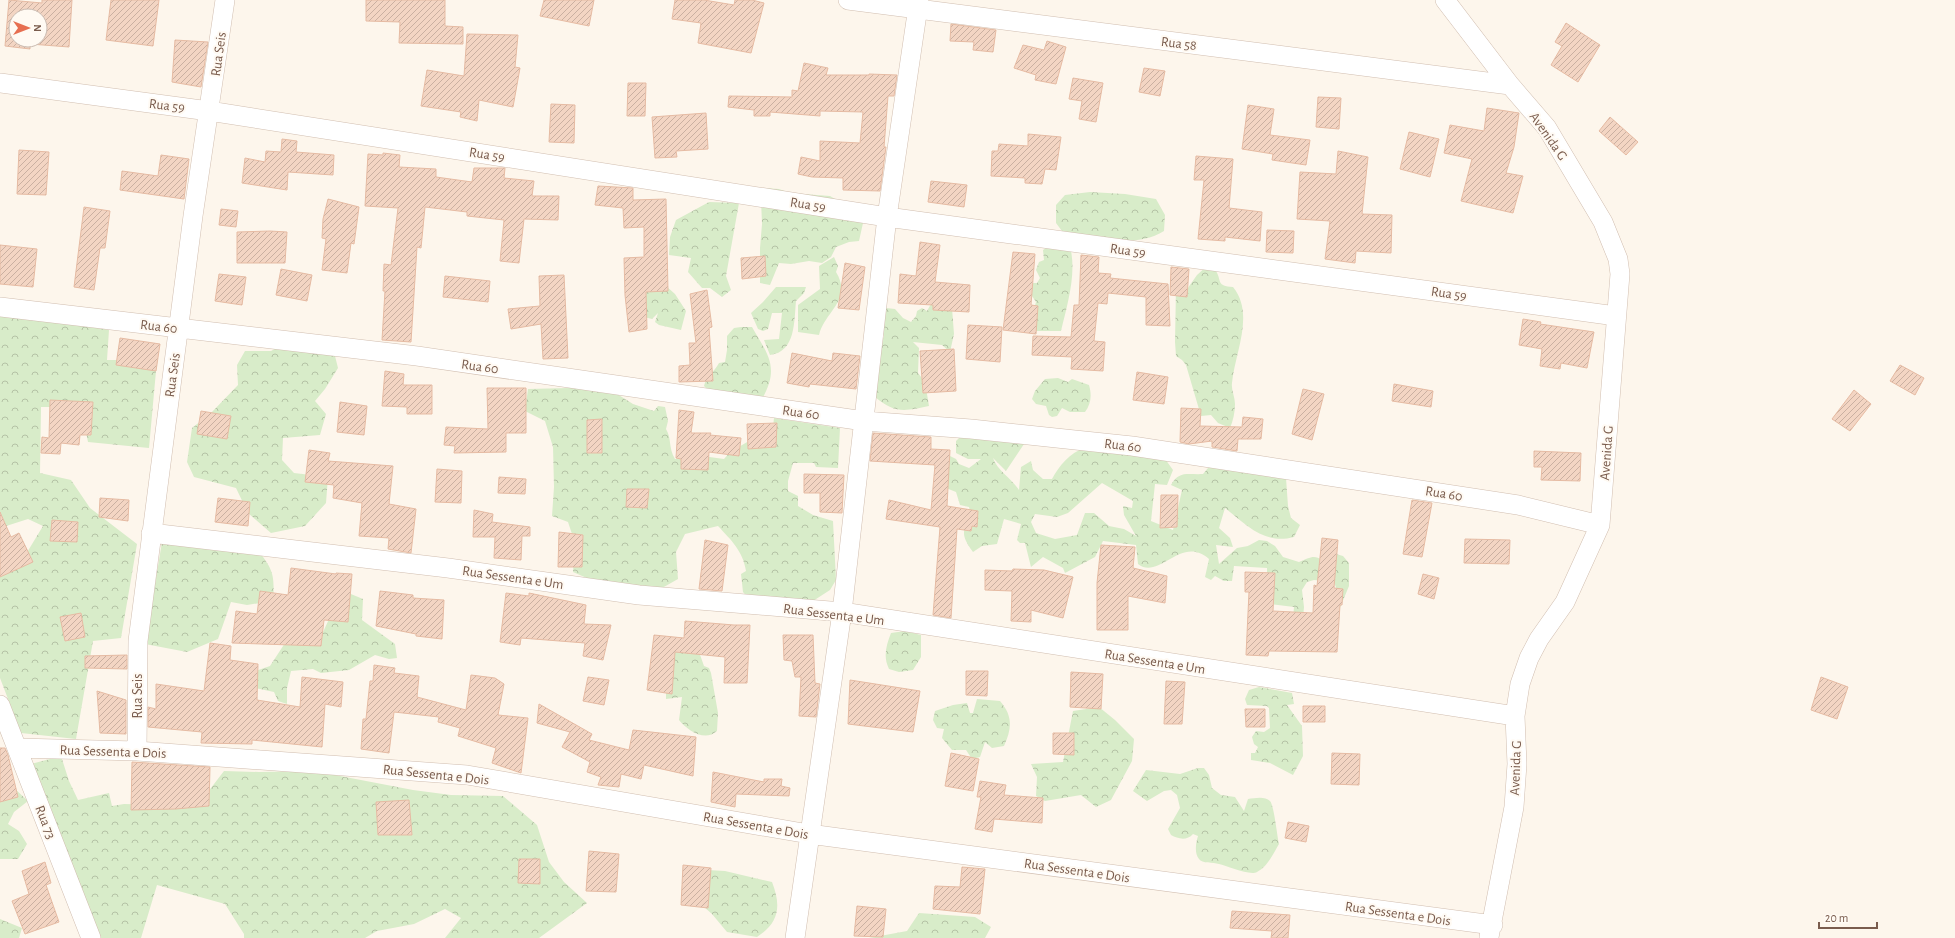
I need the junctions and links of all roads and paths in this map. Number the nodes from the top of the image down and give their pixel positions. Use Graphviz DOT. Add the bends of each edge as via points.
graph roads {
  1 [pos="225,0"];
  2 [pos="848,0"];
  3 [pos="1445,0"];
  4 [pos="918,5"];
  5 [pos="0,83"];
  6 [pos="1510,85"];
  7 [pos="209,110"];
  8 [pos="887,217"];
  9 [pos="0,307"];
  10 [pos="1616,316"];
  11 [pos="178,328"];
  12 [pos="864,421"];
  13 [pos="1600,525"];
  14 [pos="151,533"];
  15 [pos="842,612"];
  16 [pos="0,705"];
  17 [pos="1515,716"];
  18 [pos="17,748"];
  19 [pos="137,751"];
  20 [pos="809,834"];
  21 [pos="1491,932"];
  22 [pos="91,938"];
  23 [pos="795,938"];
  1 -- 7 [label="street, Rua Seis"];
  2 -- 4 [label="street, Rua 58"];
  3 -- 6 [label="street, Avenida G"];
  4 -- 6 [label="street, Rua 58"];
  4 -- 8 [label="street"];
  5 -- 7 [label="street, Rua 59"];
  6 -- 10 [label="street, Avenida G" via="1547,128 1608,233 1618,258 1620,274"];
  7 -- 8 [label="street, Rua 59"];
  7 -- 11 [label="street, Rua Seis"];
  8 -- 10 [label="street, Rua 59"];
  8 -- 12 [label="street"];
  9 -- 11 [label="street, Rua 60"];
  10 -- 13 [label="street, Avenida G"];
  11 -- 12 [label="street, Rua 60" via="417,356"];
  11 -- 14 [label="street, Rua Seis"];
  12 -- 13 [label="street, Rua 60" via="1132,446 1518,505"];
  12 -- 15 [label="street"];
  13 -- 17 [label="street, Avenida G" via="1565,602 1529,658 1520,684"];
  14 -- 15 [label="street, Rua Sessenta e Um" via="448,568 639,595"];
  14 -- 19 [label="street, Rua Seis" via="138,641"];
  15 -- 17 [label="street, Rua Sessenta e Um"];
  15 -- 20 [label="street"];
  16 -- 18 [label="street, Rua 73"];
  17 -- 21 [label="street, Avenida G" via="1517,764 1514,807"];
  18 -- 19 [label="street, Rua Sessenta e Dois"];
  18 -- 22 [label="street, Rua 73"];
  19 -- 20 [label="street, Rua Sessenta e Dois" via="467,775"];
  20 -- 21 [label="street, Rua Sessenta e Dois"];
  20 -- 23 [label="street"];
}
